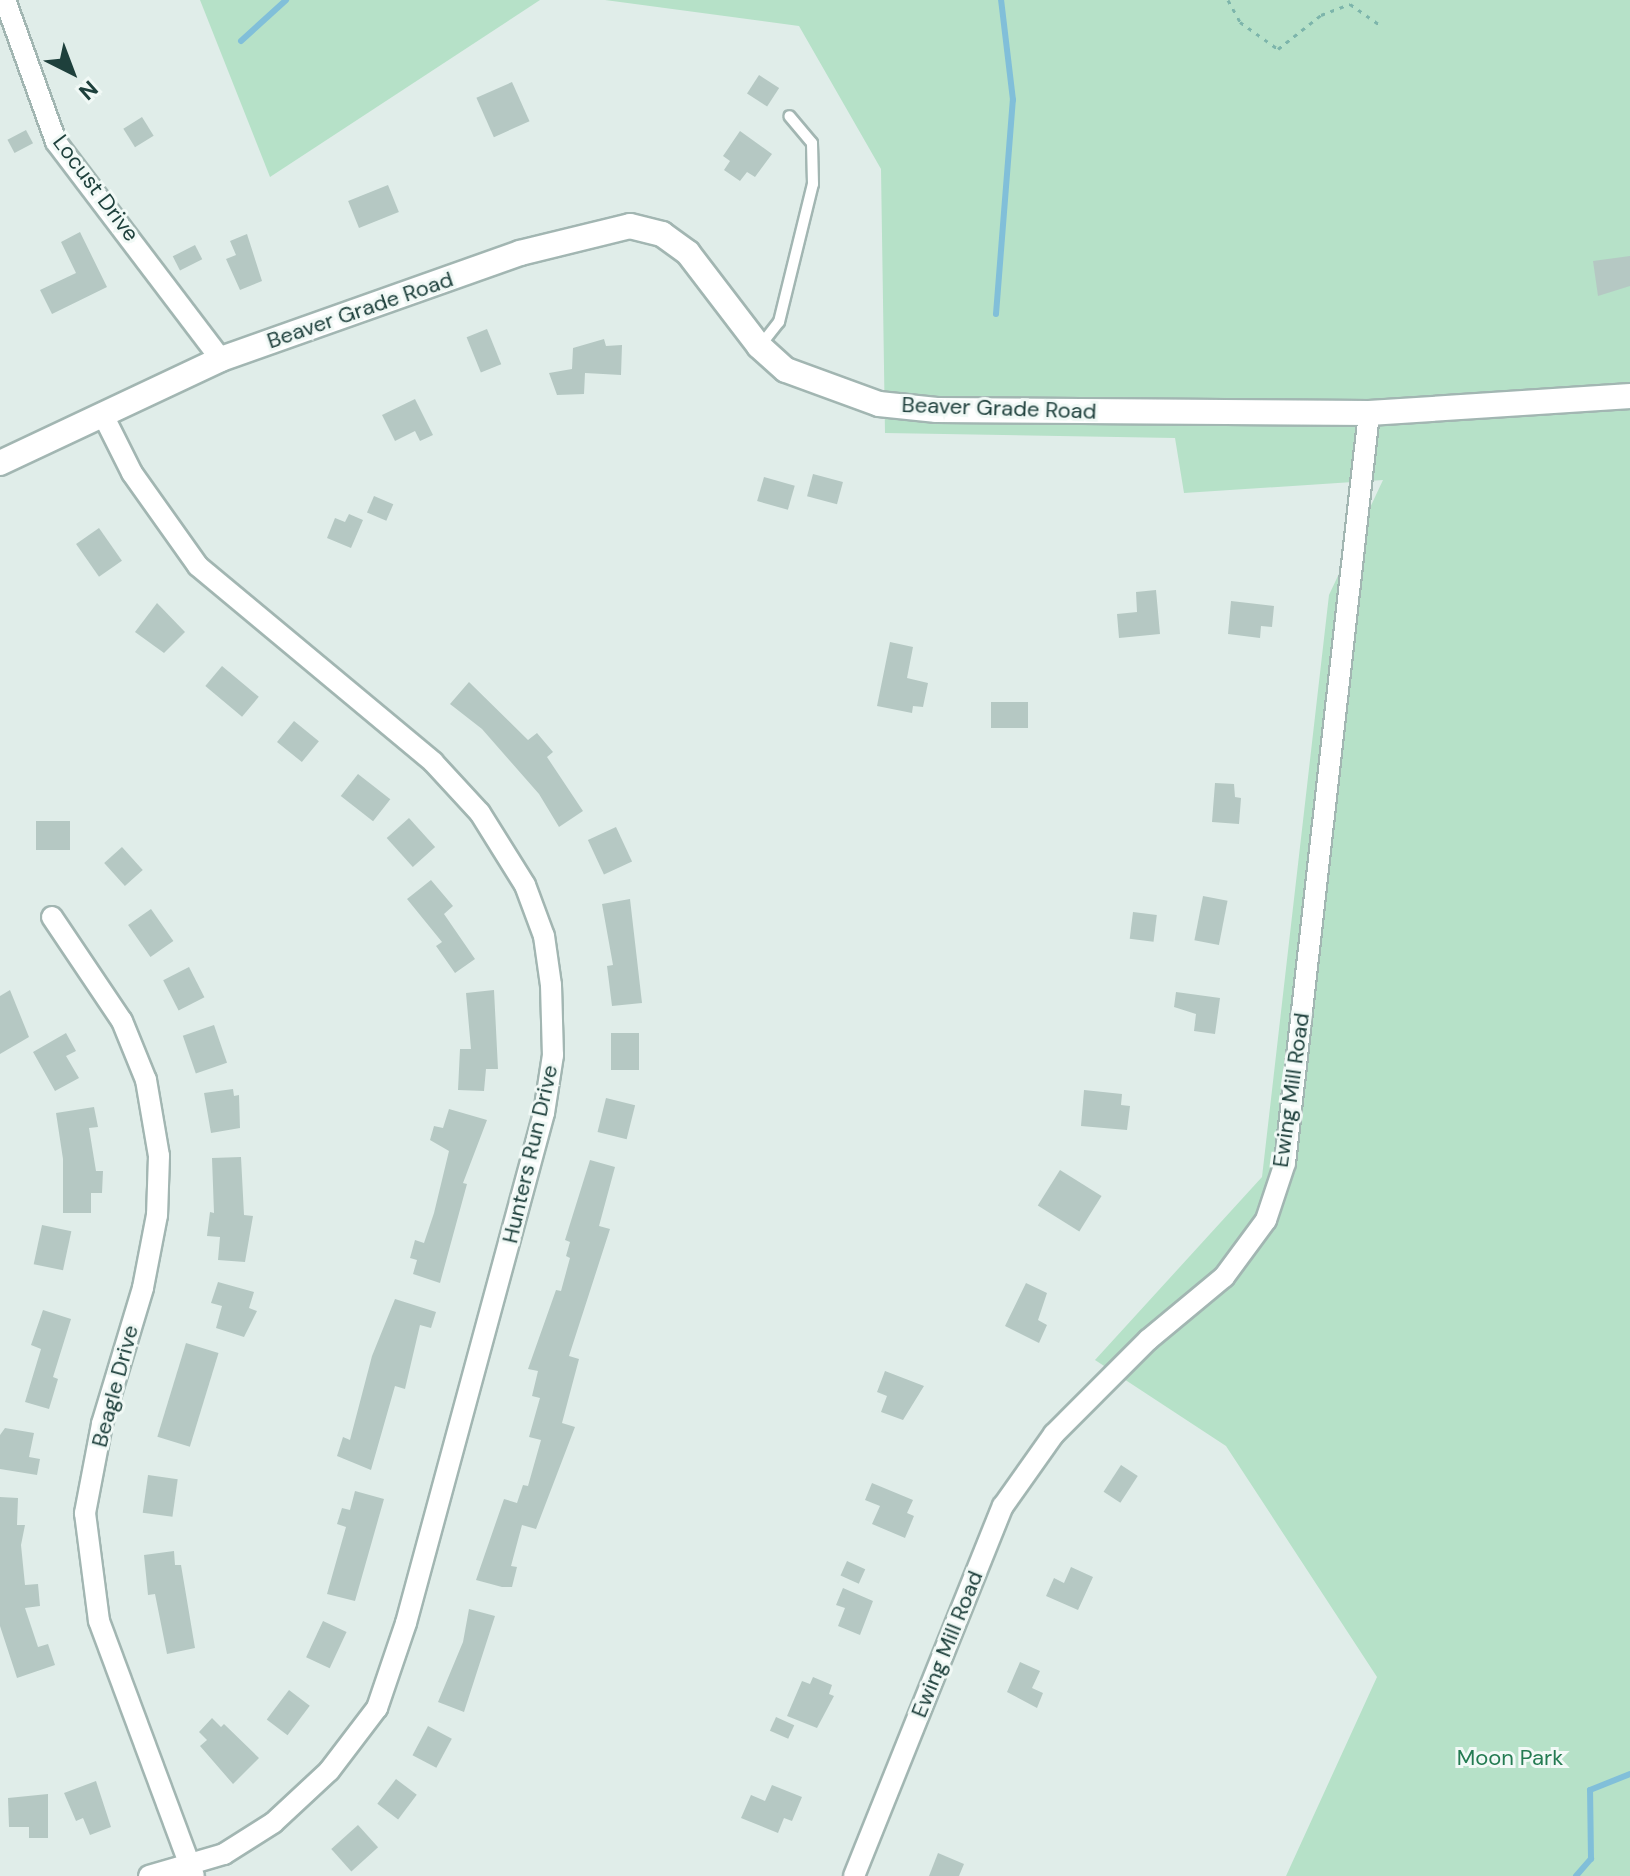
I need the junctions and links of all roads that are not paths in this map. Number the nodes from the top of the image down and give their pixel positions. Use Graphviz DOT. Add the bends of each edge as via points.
graph roads {
  1 [pos="5,0"];
  2 [pos="789,116"];
  3 [pos="759,346"];
  4 [pos="221,359"];
  5 [pos="1630,396"];
  6 [pos="1369,413"];
  7 [pos="103,415"];
  8 [pos="0,463"];
  9 [pos="52,917"];
  10 [pos="192,1871"];
  11 [pos="149,1876"];
  12 [pos="854,1876"];
  1 -- 4 [label="street, Locust Drive" via="56,142"];
  2 -- 3 [label="lane" via="812,143 813,184 779,322"];
  3 -- 4 [label="main road, Beaver Grade Road" via="688,253 662,234 630,226 520,253"];
  3 -- 6 [label="main road, Beaver Grade Road" via="786,370 819,386 894,406"];
  4 -- 7 [label="main road, Beaver Grade Road"];
  5 -- 6 [label="main road, Beaver Grade Road"];
  6 -- 12 [label="street, Ewing Mill Road" via="1285,1163 1266,1220 1224,1277 1148,1340 1054,1434 1003,1506"];
  7 -- 8 [label="main road, Beaver Grade Road"];
  7 -- 10 [label="street, Hunters Run Drive" via="132,473 198,566 433,762 480,813 525,885 544,936 551,985 553,1055 544,1113 406,1623 377,1708 329,1771 273,1823"];
  9 -- 10 [label="street, Beagle Drive" via="122,1021 146,1080 159,1156 157,1215 143,1288 102,1424 85,1513 99,1621"];
  10 -- 11 [label="street, Hunters Run Drive"];
}
